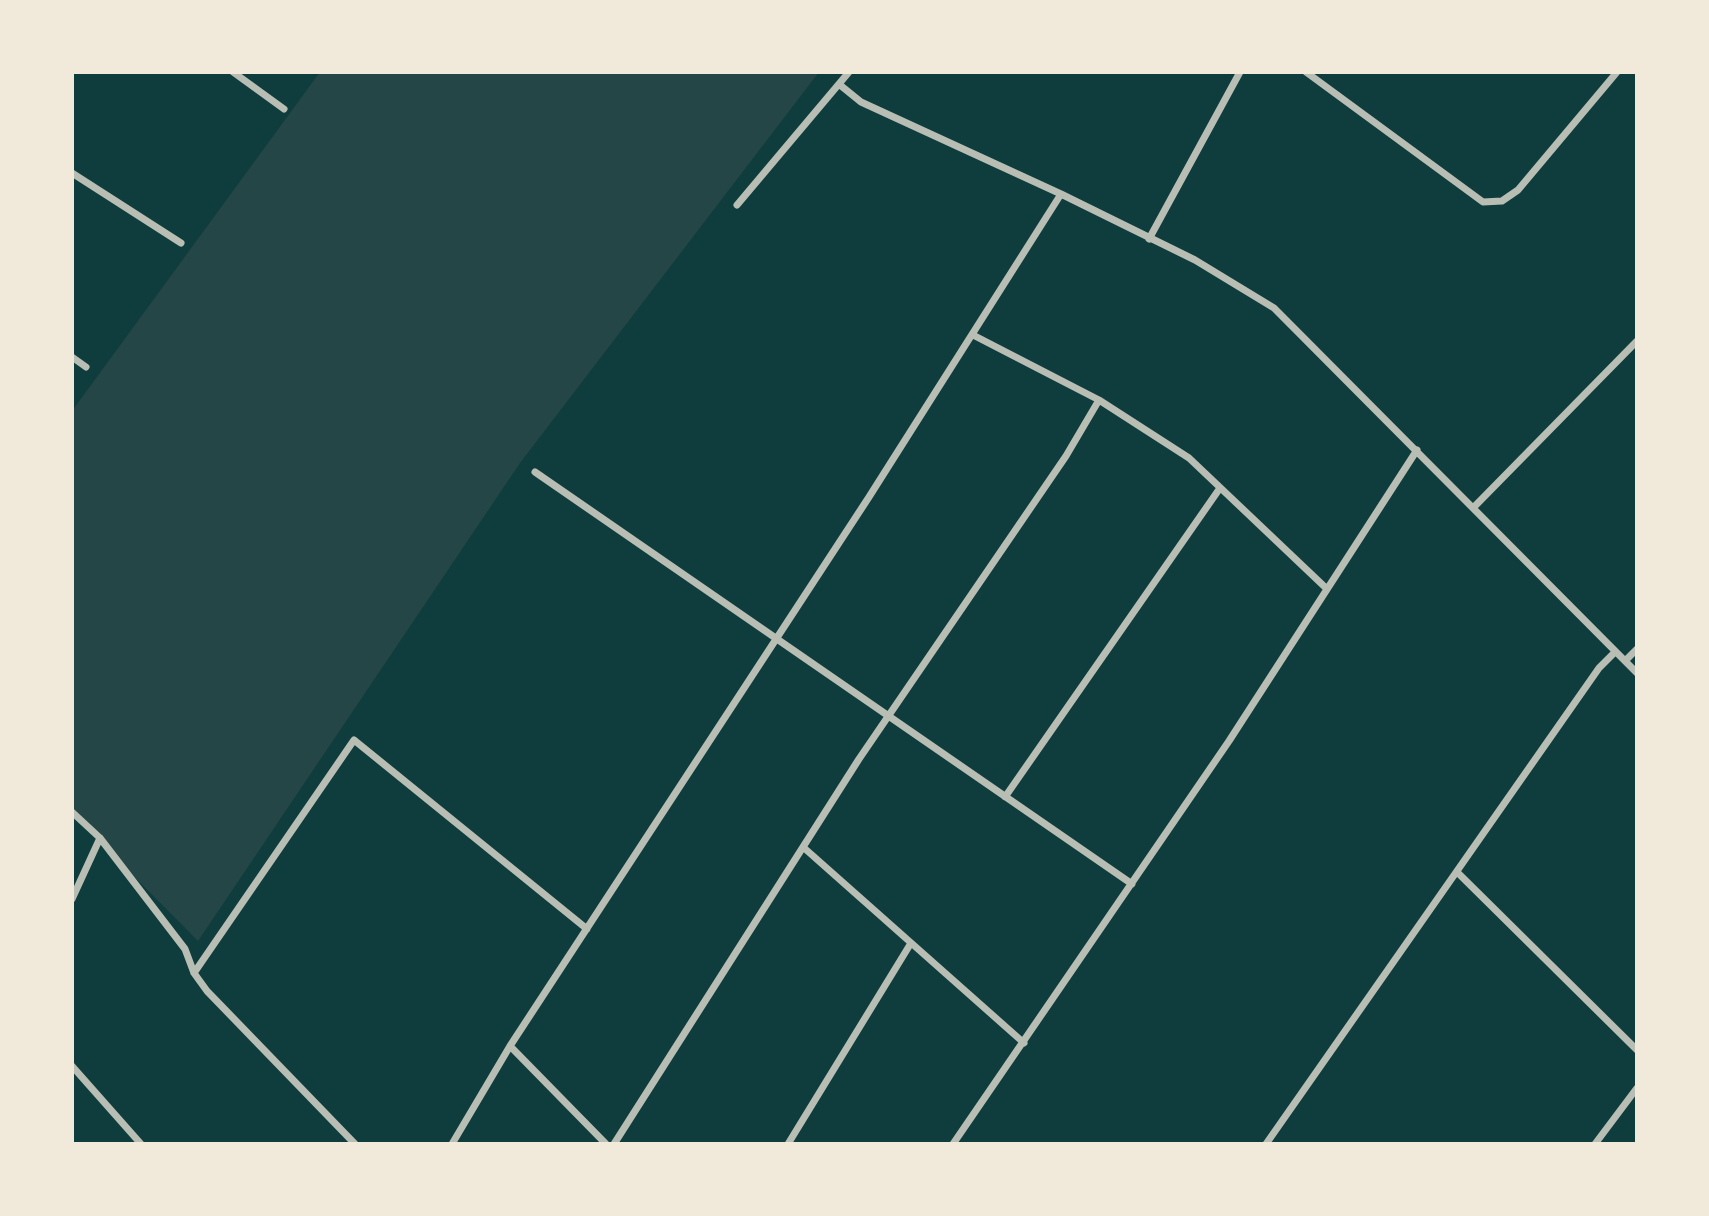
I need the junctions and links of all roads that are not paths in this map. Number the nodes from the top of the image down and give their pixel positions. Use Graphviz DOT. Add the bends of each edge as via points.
graph roads {
  1 [pos="233,72"];
  2 [pos="849,72"];
  3 [pos="1241,72"];
  4 [pos="1306,72"];
  5 [pos="1617,72"];
  6 [pos="840,85"];
  7 [pos="284,109"];
  8 [pos="72,173"];
  9 [pos="1061,194"];
  10 [pos="737,205"];
  11 [pos="1149,239"];
  12 [pos="181,243"];
  13 [pos="973,335"];
  14 [pos="1637,341"];
  15 [pos="72,357"];
  16 [pos="86,367"];
  17 [pos="1099,400"];
  18 [pos="1417,450"];
  19 [pos="535,472"];
  20 [pos="1220,488"];
  21 [pos="1474,507"];
  22 [pos="1327,589"];
  23 [pos="777,639"];
  24 [pos="1637,649"];
  25 [pos="1615,652"];
  26 [pos="1625,661"];
  27 [pos="1637,673"];
  28 [pos="888,716"];
  29 [pos="1005,797"];
  30 [pos="72,812"];
  31 [pos="100,838"];
  32 [pos="803,847"];
  33 [pos="1457,872"];
  34 [pos="1132,884"];
  35 [pos="72,899"];
  36 [pos="587,929"];
  37 [pos="911,943"];
  38 [pos="194,973"];
  39 [pos="1024,1044"];
  40 [pos="510,1046"];
  41 [pos="1637,1050"];
  42 [pos="72,1066"];
  43 [pos="1637,1088"];
  44 [pos="141,1144"];
  45 [pos="355,1144"];
  46 [pos="452,1144"];
  47 [pos="606,1144"];
  48 [pos="614,1144"];
  49 [pos="788,1144"];
  50 [pos="953,1144"];
  51 [pos="1266,1144"];
  52 [pos="1595,1144"];
  1 -- 7 [label="street"];
  2 -- 6 [label="street"];
  3 -- 11 [label="street"];
  4 -- 5 [label="street" via="1483,201 1502,201 1518,190"];
  6 -- 9 [label="street" via="861,102"];
  6 -- 10 [label="street"];
  8 -- 12 [label="street"];
  9 -- 11 [label="street"];
  9 -- 13 [label="street"];
  11 -- 18 [label="street" via="1195,260 1274,307"];
  13 -- 17 [label="street"];
  13 -- 23 [label="street"];
  14 -- 21 [label="street"];
  15 -- 16 [label="street"];
  17 -- 20 [label="street" via="1189,458"];
  17 -- 28 [label="street" via="1066,456"];
  18 -- 21 [label="street"];
  18 -- 22 [label="street"];
  19 -- 23 [label="street"];
  20 -- 22 [label="street"];
  20 -- 29 [label="street"];
  21 -- 25 [label="street"];
  22 -- 34 [label="street"];
  23 -- 28 [label="street"];
  23 -- 36 [label="street"];
  24 -- 26 [label="street"];
  25 -- 26 [label="street"];
  25 -- 33 [label="street" via="1599,668"];
  26 -- 27 [label="street"];
  28 -- 29 [label="street"];
  28 -- 32 [label="street"];
  29 -- 34 [label="street"];
  30 -- 31 [label="street"];
  31 -- 35 [label="street"];
  31 -- 38 [label="street" via="185,949"];
  32 -- 37 [label="street"];
  32 -- 48 [label="street"];
  33 -- 41 [label="street"];
  33 -- 51 [label="street"];
  34 -- 39 [label="street"];
  36 -- 38 [label="street" via="355,740"];
  36 -- 40 [label="street"];
  37 -- 39 [label="street"];
  37 -- 49 [label="street"];
  38 -- 45 [label="street"];
  39 -- 50 [label="street"];
  40 -- 46 [label="street"];
  40 -- 47 [label="street"];
  42 -- 44 [label="street"];
  43 -- 52 [label="street"];
}
